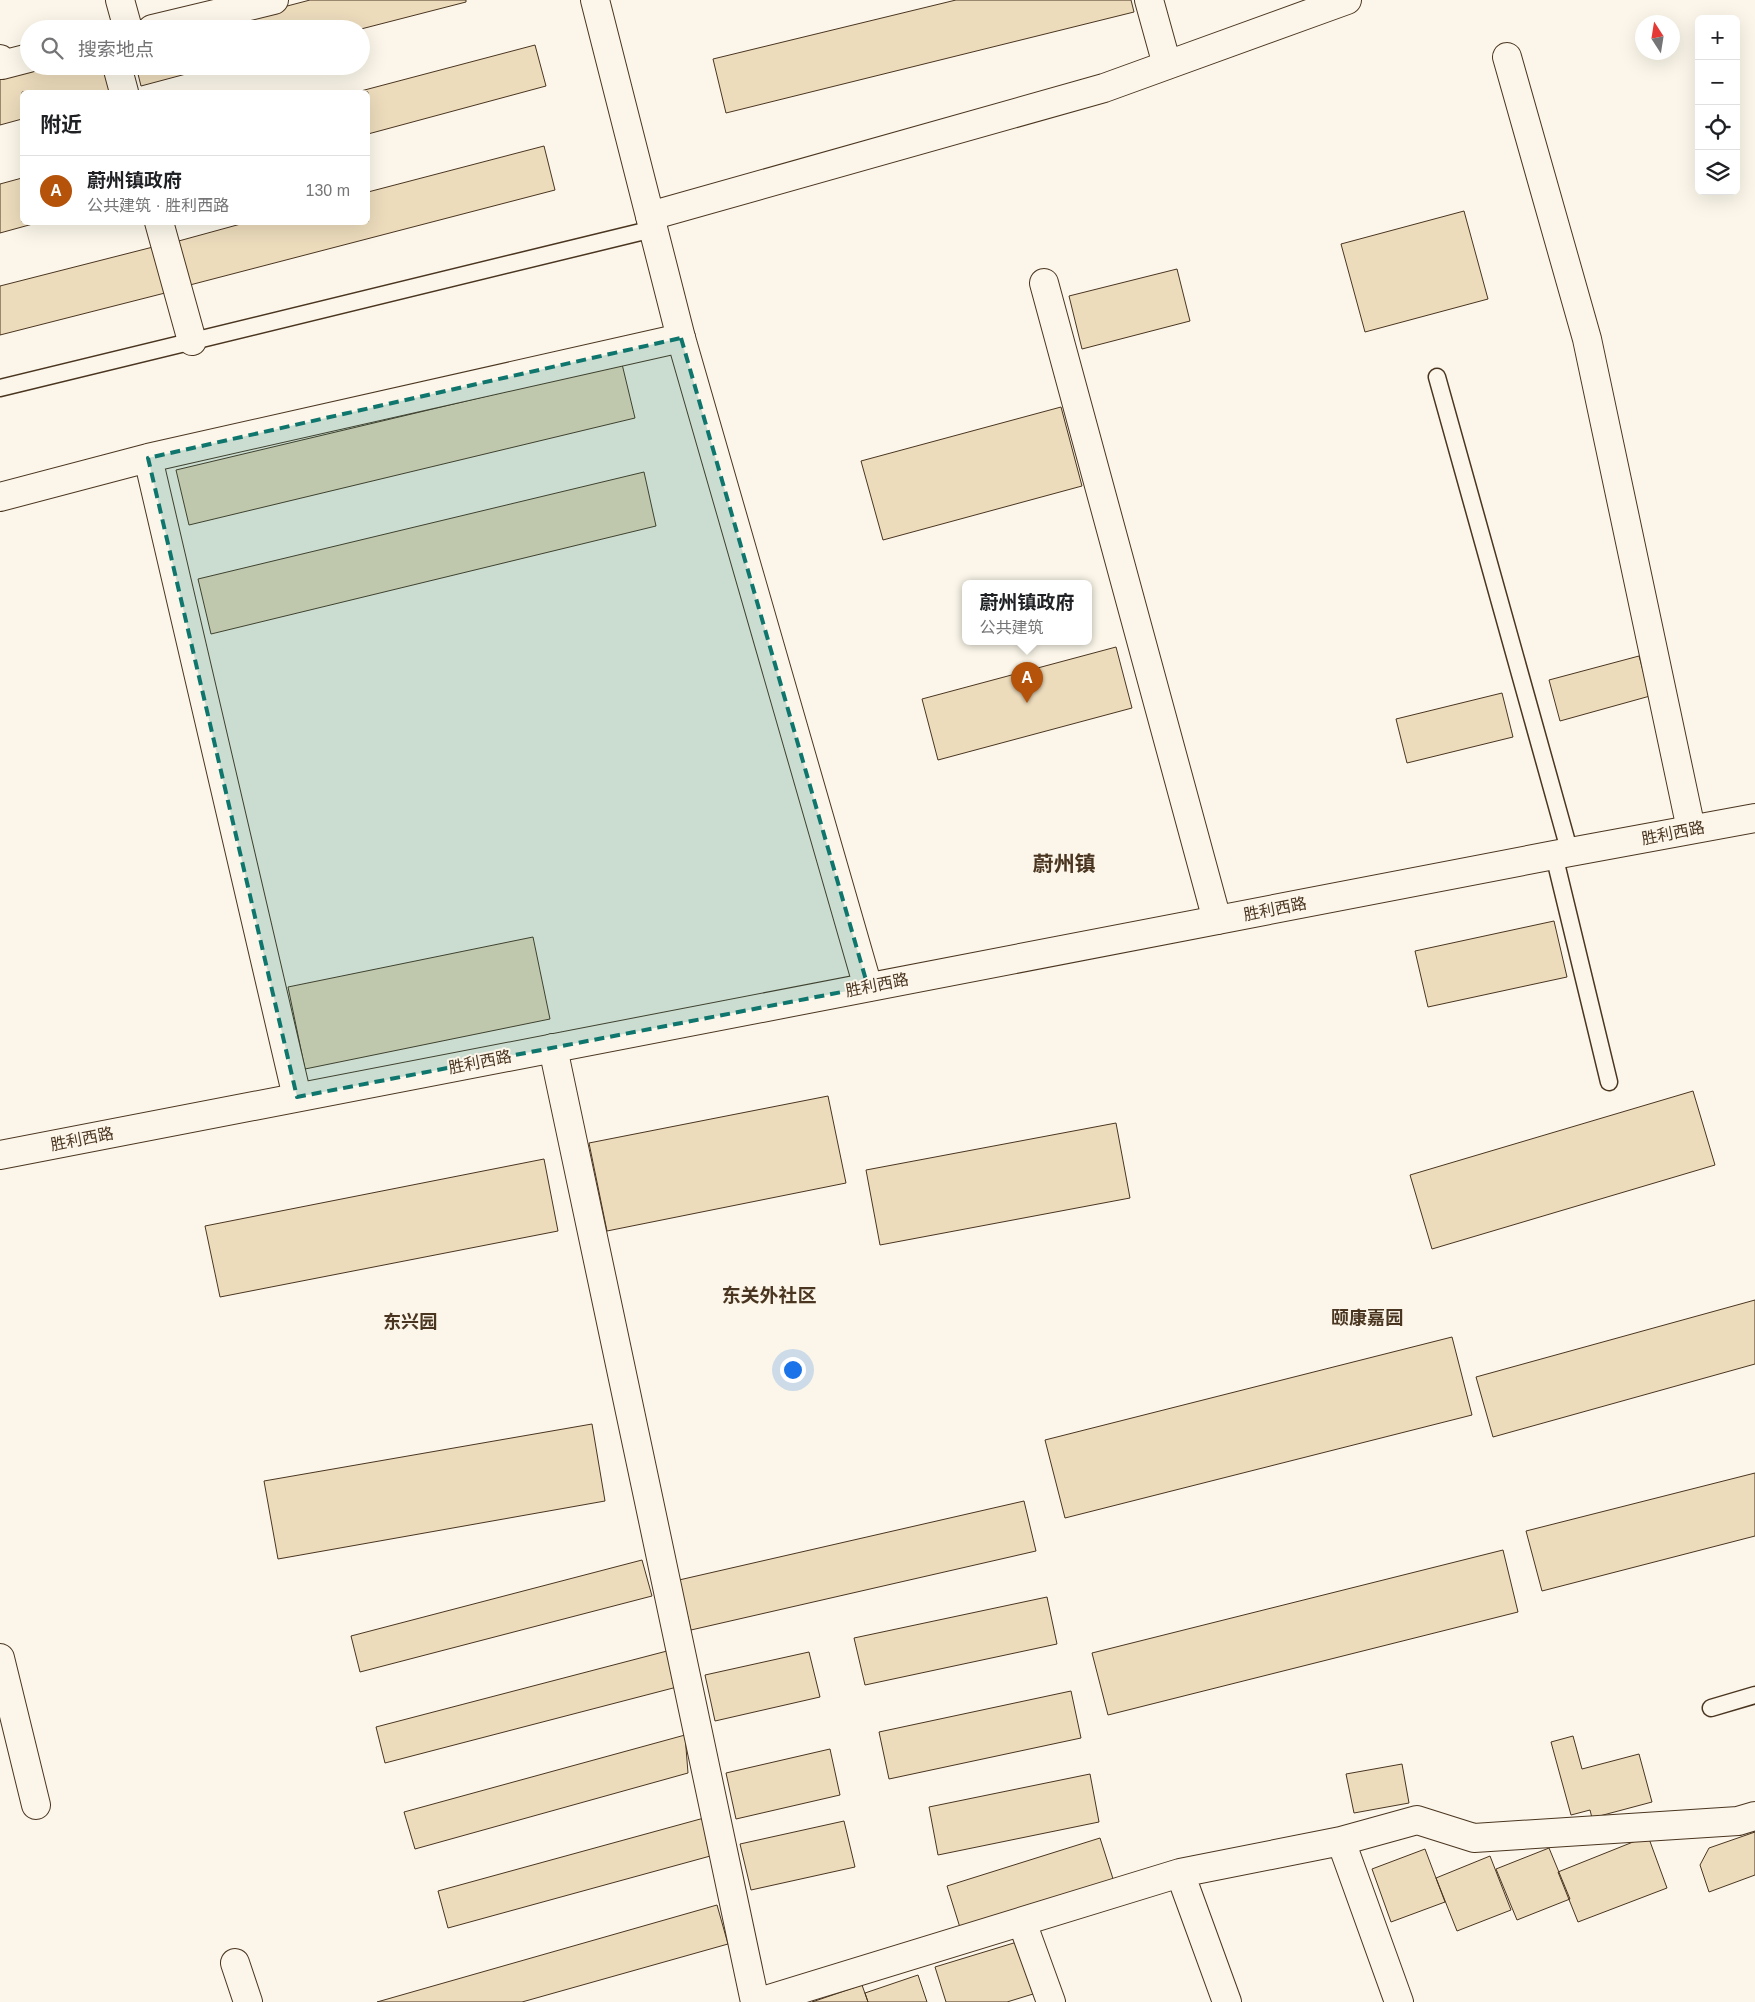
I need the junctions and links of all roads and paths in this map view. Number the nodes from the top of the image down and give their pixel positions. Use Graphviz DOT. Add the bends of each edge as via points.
graph roads {
  1 [pos="120,0"];
  2 [pos="595,0"];
  3 [pos="1149,0"];
  4 [pos="1347,0"];
  5 [pos="267,1"];
  6 [pos="126,20"];
  7 [pos="189,20"];
  8 [pos="1507,57"];
  9 [pos="20,60"];
  10 [pos="1,63"];
  11 [pos="1167,65"];
  12 [pos="119,75"];
  13 [pos="123,90"];
  14 [pos="652,223"];
  15 [pos="160,225"];
  16 [pos="1044,283"];
  17 [pos="681,338"];
  18 [pos="192,341"];
  19 [pos="1437,377"];
  20 [pos="0,388"];
  21 [pos="148,458"];
  22 [pos="0,497"];
  23 [pos="1755,818"];
  24 [pos="1691,829"];
  25 [pos="1562,854"];
  26 [pos="1217,920"];
  27 [pos="868,987"];
  28 [pos="553,1048"];
  29 [pos="1609,1082"];
  30 [pos="297,1097"];
  31 [pos="0,1155"];
  32 [pos="0,1658"];
  33 [pos="1755,1695"];
  34 [pos="1711,1708"];
  35 [pos="36,1805"];
  36 [pos="1755,1816"];
  37 [pos="1341,1841"];
  38 [pos="1180,1873"];
  39 [pos="1022,1922"];
  40 [pos="235,1963"];
  41 [pos="248,2002"];
  42 [pos="755,2002"];
  43 [pos="758,2002"];
  44 [pos="1051,2002"];
  45 [pos="1227,2002"];
  46 [pos="1399,2002"];
  1 -- 6 [label="street"];
  2 -- 14 [label="street"];
  3 -- 11 [label="street"];
  4 -- 11 [label="street"];
  5 -- 7 [label="street"];
  8 -- 24 [label="street" via="1587,339"];
  9 -- 10 [label="street"];
  11 -- 14 [label="street" via="1104,88"];
  12 -- 13 [label="street"];
  14 -- 17 [label="street"];
  14 -- 18 [label="lane"];
  15 -- 18 [label="street"];
  16 -- 26 [label="street"];
  17 -- 21 [label="street"];
  17 -- 27 [label="street"];
  18 -- 20 [label="lane"];
  19 -- 25 [label="lane"];
  21 -- 22 [label="street"];
  21 -- 30 [label="street"];
  23 -- 24 [label="street, 胜利西路"];
  24 -- 25 [label="street, 胜利西路"];
  25 -- 26 [label="street, 胜利西路"];
  25 -- 29 [label="lane"];
  26 -- 27 [label="street, 胜利西路"];
  27 -- 28 [label="street, 胜利西路"];
  28 -- 30 [label="street, 胜利西路"];
  28 -- 42 [label="street"];
  30 -- 31 [label="street, 胜利西路"];
  32 -- 35 [label="street"];
  33 -- 34 [label="lane"];
  36 -- 37 [label="street" via="1738,1821 1474,1838 1417,1820"];
  37 -- 38 [label="street"];
  37 -- 46 [label="street"];
  38 -- 39 [label="street"];
  38 -- 45 [label="street"];
  39 -- 43 [label="street"];
  39 -- 44 [label="street"];
  40 -- 41 [label="street"];
}
